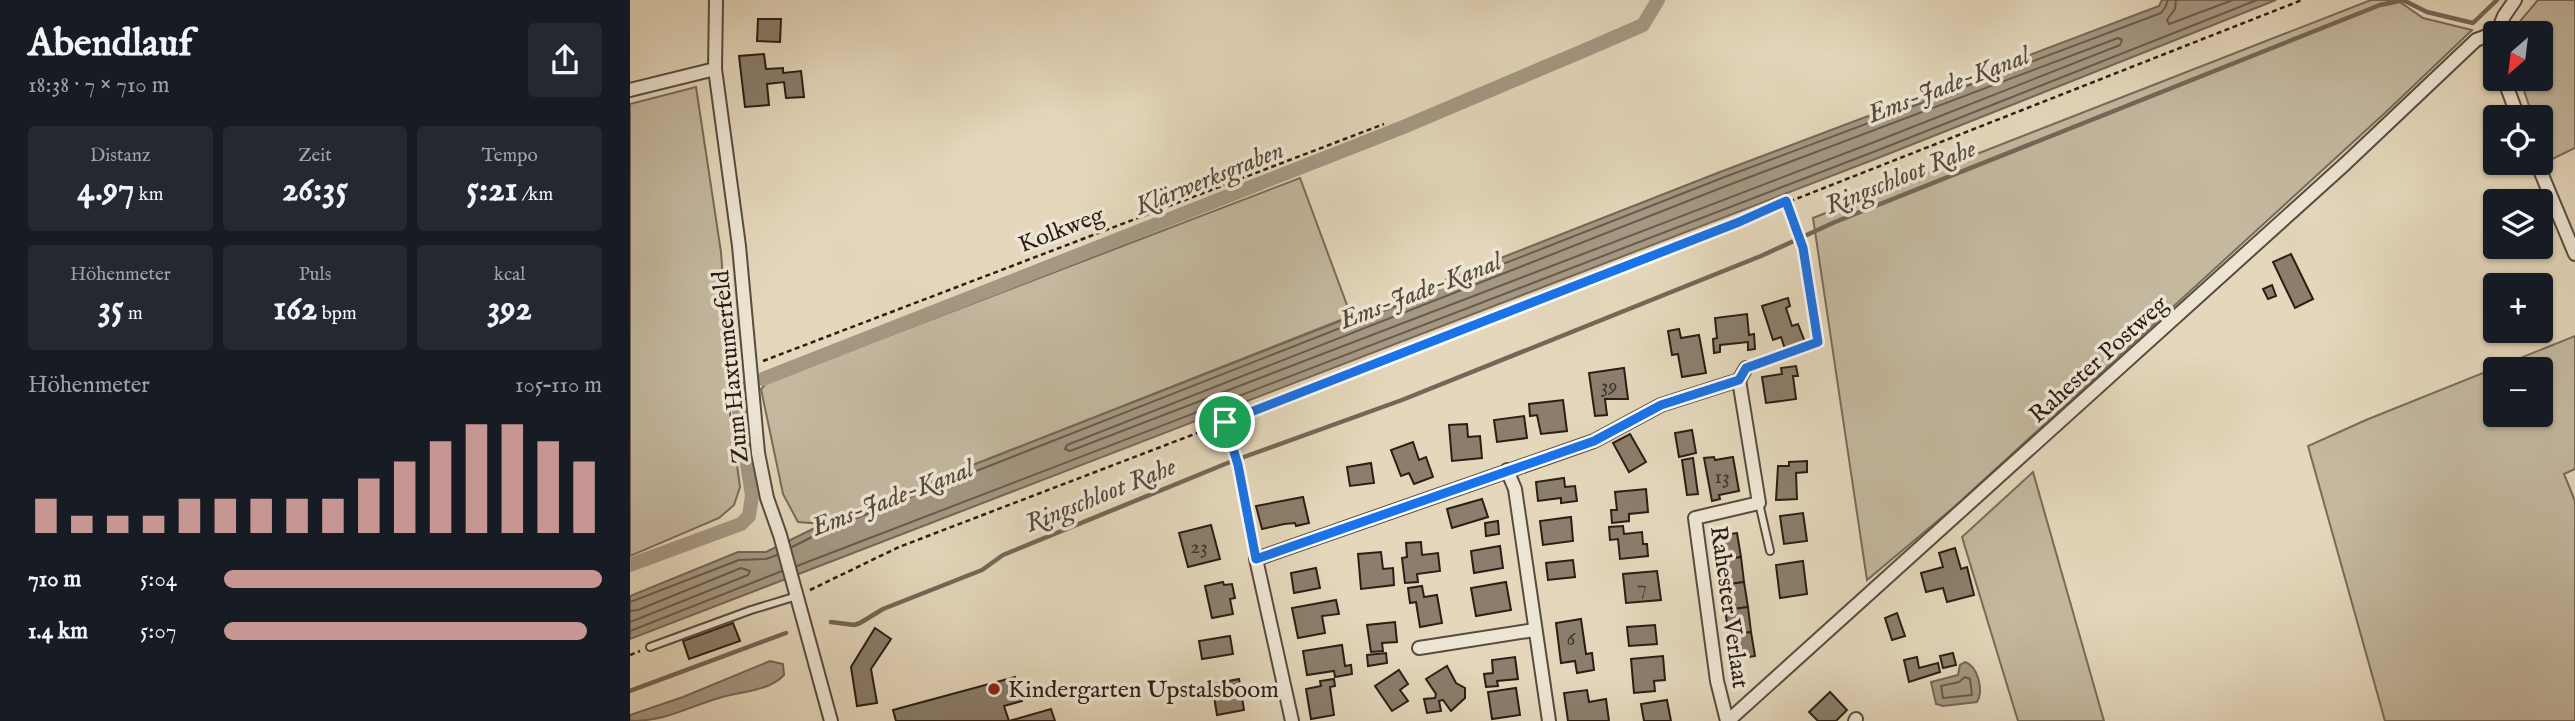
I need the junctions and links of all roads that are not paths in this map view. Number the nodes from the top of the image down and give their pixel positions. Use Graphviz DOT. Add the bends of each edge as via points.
graph roads {
  1 [pos="716,0"];
  2 [pos="2515,0"];
  3 [pos="2504,21"];
  4 [pos="2483,38"];
  5 [pos="715,69"];
  6 [pos="630,90"];
  7 [pos="2542,175"];
  8 [pos="2575,254"];
  9 [pos="1746,368"];
  10 [pos="1739,380"];
  11 [pos="1507,470"];
  12 [pos="1759,503"];
  13 [pos="1770,551"];
  14 [pos="797,596"];
  15 [pos="1534,630"];
  16 [pos="649,647"];
  17 [pos="1419,648"];
  18 [pos="831,721"];
  19 [pos="1292,721"];
  20 [pos="1549,721"];
  21 [pos="1728,721"];
  1 -- 5 [label="street, Zum Haxtumerfeld"];
  2 -- 3 [label="street"];
  4 -- 21 [label="street, Rahester Postweg"];
  5 -- 6 [label="street"];
  5 -- 14 [label="street, Zum Haxtumerfeld" via="739,246 758,453"];
  7 -- 8 [label="street"];
  9 -- 10 [label="street"];
  10 -- 11 [label="street" via="1661,405 1594,441"];
  10 -- 12 [label="street, Rahester Verlaat"];
  11 -- 15 [label="street" via="1516,489"];
  11 -- 19 [label="street" via="1256,559"];
  12 -- 13 [label="lane"];
  12 -- 21 [label="street, Rahester Verlaat" via="1695,518 1717,681"];
  14 -- 16 [label="lane"];
  14 -- 18 [label="street, Zum Haxtumerfeld"];
  15 -- 17 [label="street"];
  15 -- 20 [label="street"];
}
